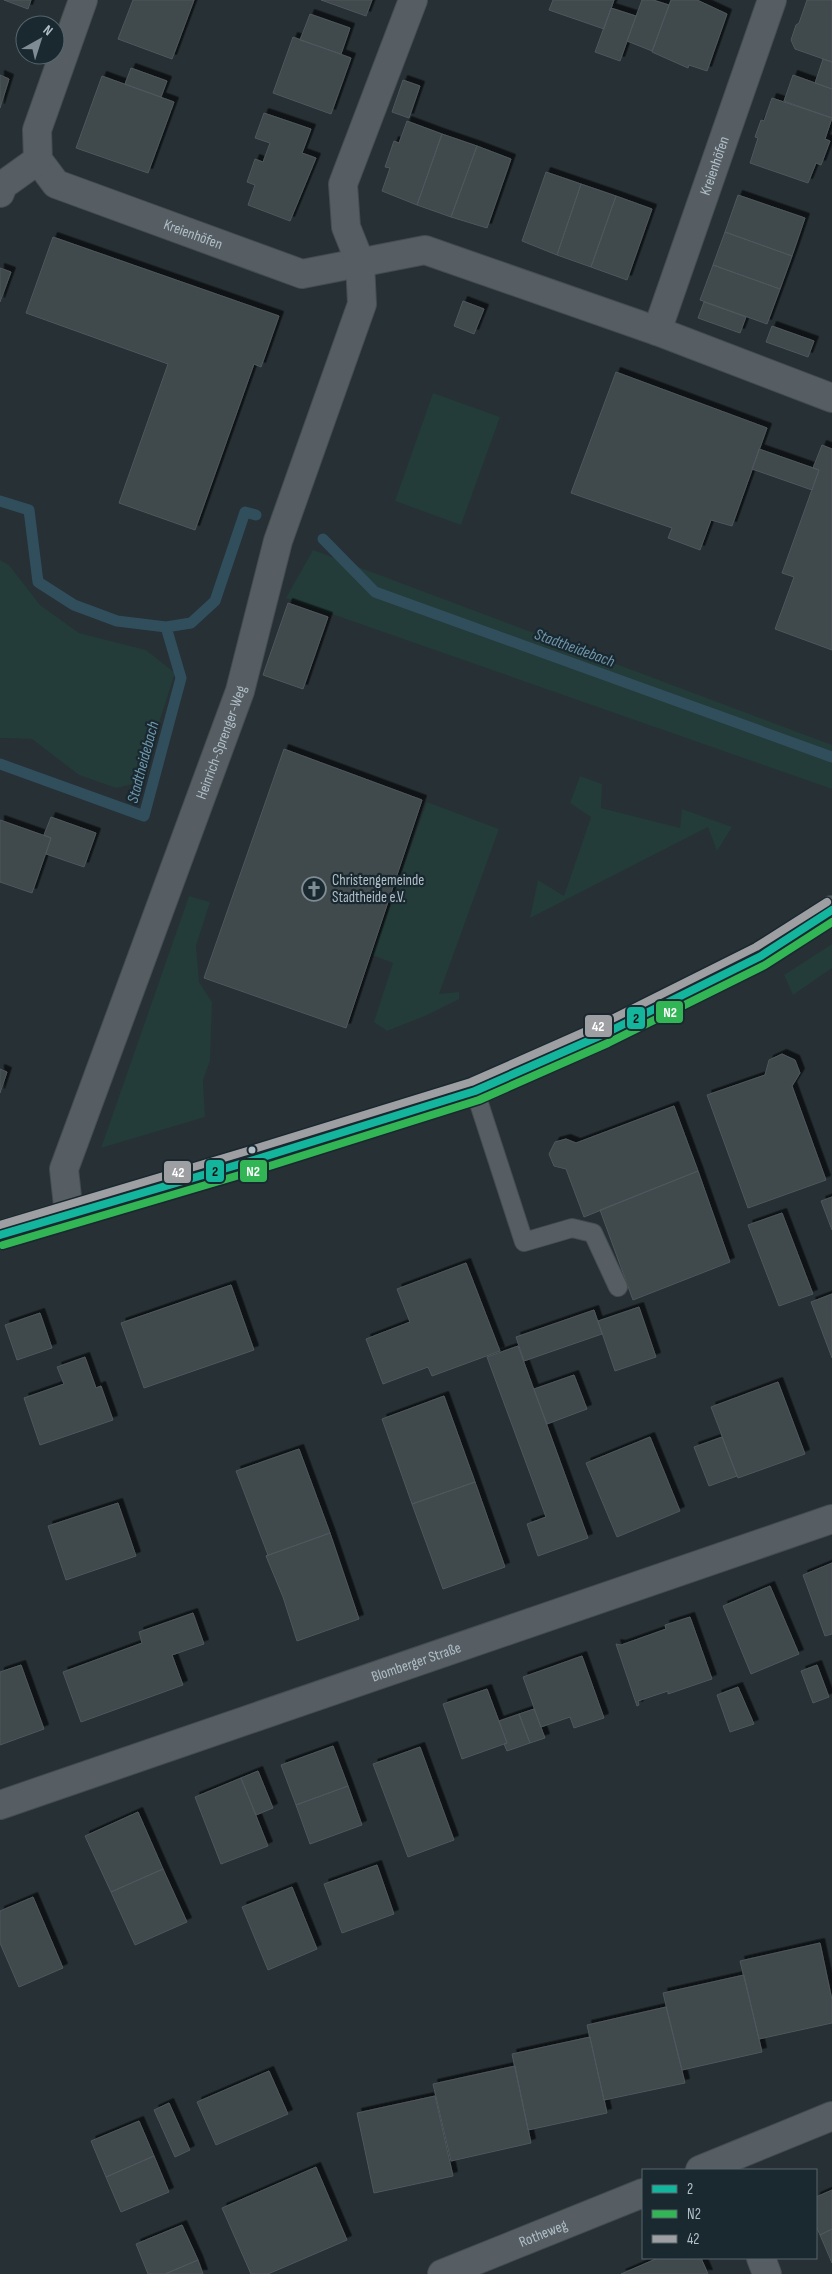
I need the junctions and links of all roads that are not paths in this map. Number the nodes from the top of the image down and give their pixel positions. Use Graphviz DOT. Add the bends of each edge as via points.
graph roads {
  1 [pos="82,0"];
  2 [pos="413,0"];
  3 [pos="772,0"];
  4 [pos="38,160"];
  5 [pos="0,193"];
  6 [pos="360,262"];
  7 [pos="657,331"];
  8 [pos="832,398"];
  9 [pos="832,910"];
  10 [pos="475,1091"];
  11 [pos="69,1215"];
  12 [pos="0,1235"];
  13 [pos="618,1287"];
  14 [pos="832,1519"];
  15 [pos="0,1805"];
  16 [pos="832,2116"];
  17 [pos="716,2167"];
  18 [pos="642,2193"];
  19 [pos="761,2259"];
  20 [pos="442,2274"];
  21 [pos="767,2274"];
  1 -- 4 [label="street" via="37,130"];
  2 -- 6 [label="street" via="343,184 346,227"];
  3 -- 7 [label="street, Kreienhöfen"];
  4 -- 5 [label="street" via="3,185"];
  4 -- 6 [label="street, Kreienhöfen" via="56,184 302,274"];
  6 -- 7 [label="street, Kreienhöfen" via="425,250"];
  6 -- 11 [label="street, Heinrich-Sprenger-Weg" via="362,304 278,541 240,691 64,1169"];
  7 -- 8 [label="street, Kreienhöfen"];
  9 -- 10 [label="street" via="761,956 604,1034"];
  10 -- 11 [label="street"];
  10 -- 13 [label="lane" via="524,1242 572,1228 593,1233"];
  11 -- 12 [label="street"];
  14 -- 15 [label="street, Blomberger Straße"];
  16 -- 17 [label="street"];
  18 -- 20 [label="street, Rotheweg"];
  19 -- 21 [label="street"];
}
